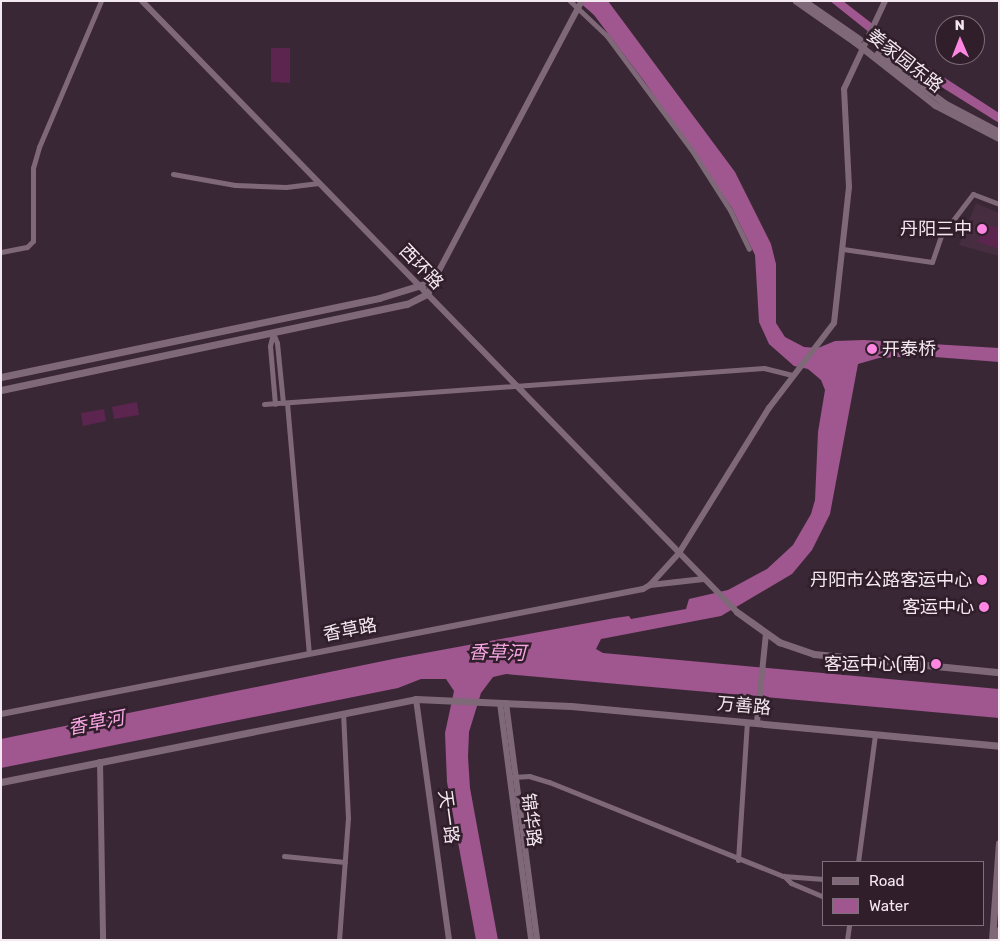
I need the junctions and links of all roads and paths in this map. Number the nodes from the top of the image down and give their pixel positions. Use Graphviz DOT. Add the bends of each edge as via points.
graph roads {
  1 [pos="101,1"];
  2 [pos="570,1"];
  3 [pos="796,1"];
  4 [pos="804,1"];
  5 [pos="885,1"];
  6 [pos="147,3"];
  7 [pos="580,4"];
  8 [pos="865,42"];
  9 [pos="999,132"];
  10 [pos="999,138"];
  11 [pos="173,174"];
  12 [pos="320,183"];
  13 [pos="999,204"];
  14 [pos="843,249"];
  15 [pos="749,250"];
  16 [pos="1,252"];
  17 [pos="434,280"];
  18 [pos="420,286"];
  19 [pos="427,294"];
  20 [pos="271,320"];
  21 [pos="273,333"];
  22 [pos="792,375"];
  23 [pos="1,377"];
  24 [pos="518,387"];
  25 [pos="1,390"];
  26 [pos="285,403"];
  27 [pos="264,404"];
  28 [pos="275,404"];
  29 [pos="679,553"];
  30 [pos="704,579"];
  31 [pos="650,585"];
  32 [pos="737,612"];
  33 [pos="766,634"];
  34 [pos="309,653"];
  35 [pos="999,672"];
  36 [pos="416,698"];
  37 [pos="503,703"];
  38 [pos="343,713"];
  39 [pos="1,714"];
  40 [pos="747,722"];
  41 [pos="756,722"];
  42 [pos="875,734"];
  43 [pos="999,746"];
  44 [pos="100,762"];
  45 [pos="513,777"];
  46 [pos="1,782"];
  47 [pos="999,843"];
  48 [pos="284,856"];
  49 [pos="738,860"];
  50 [pos="858,861"];
  51 [pos="345,862"];
  52 [pos="783,876"];
  53 [pos="822,879"];
  54 [pos="822,896"];
  55 [pos="849,926"];
  56 [pos="999,930"];
  57 [pos="103,940"];
  58 [pos="339,940"];
  59 [pos="450,940"];
  60 [pos="531,940"];
  61 [pos="537,940"];
  62 [pos="847,940"];
  63 [pos="992,940"];
  64 [pos="998,940"];
  1 -- 16 [label="street" via="33,168 33,241 27,246"];
  2 -- 7 [label="street"];
  3 -- 8 [label="main road, 姜家园东路"];
  4 -- 8 [label="main road, 姜家园东路"];
  5 -- 8 [label="street"];
  6 -- 12 [label="street, 西环路"];
  7 -- 15 [label="street" via="691,149 730,210"];
  7 -- 17 [label="street"];
  8 -- 9 [label="main road, 姜家园东路" via="944,103"];
  8 -- 10 [label="main road, 姜家园东路" via="934,105"];
  8 -- 14 [label="street" via="844,89 849,187"];
  11 -- 12 [label="street" via="235,185 286,187"];
  12 -- 18 [label="street, 西环路"];
  13 -- 14 [label="street" via="973,194 941,236 932,262"];
  14 -- 22 [label="street" via="834,323"];
  17 -- 18 [label="main road"];
  17 -- 19 [label="main road"];
  18 -- 19 [label="street, 西环路"];
  18 -- 20 [label="main road"];
  19 -- 21 [label="main road" via="406,304"];
  19 -- 24 [label="street, 西环路"];
  20 -- 21 [label="street"];
  20 -- 23 [label="main road"];
  21 -- 25 [label="main road"];
  21 -- 26 [label="street"];
  21 -- 28 [label="street" via="270,346"];
  22 -- 24 [label="street" via="764,368"];
  22 -- 29 [label="street"];
  24 -- 26 [label="street"];
  24 -- 29 [label="street, 西环路"];
  26 -- 28 [label="street"];
  26 -- 34 [label="street"];
  27 -- 28 [label="street"];
  29 -- 30 [label="street, 西环路"];
  29 -- 31 [label="street"];
  30 -- 31 [label="street, 香草路"];
  30 -- 32 [label="street, 西环路"];
  31 -- 34 [label="street, 香草路" via="643,589"];
  32 -- 33 [label="main road"];
  33 -- 35 [label="main road" via="814,654"];
  33 -- 41 [label="street"];
  34 -- 39 [label="street, 香草路"];
  36 -- 37 [label="main road, 万善路"];
  36 -- 38 [label="main road, 万善路"];
  36 -- 59 [label="street, 天一路"];
  37 -- 40 [label="main road, 万善路"];
  37 -- 45 [label="street, 锦华路"];
  38 -- 44 [label="main road, 万善路"];
  38 -- 51 [label="street" via="348,818"];
  40 -- 41 [label="main road, 万善路"];
  40 -- 49 [label="street"];
  41 -- 42 [label="main road, 万善路"];
  42 -- 43 [label="main road, 万善路"];
  42 -- 50 [label="street"];
  44 -- 46 [label="main road, 万善路"];
  44 -- 57 [label="street"];
  45 -- 49 [label="street" via="529,776 549,782"];
  45 -- 60 [label="street, 锦华路"];
  45 -- 61 [label="street, 锦华路"];
  47 -- 63 [label="main road"];
  48 -- 51 [label="street"];
  49 -- 52 [label="street"];
  51 -- 58 [label="street"];
  52 -- 53 [label="street"];
  52 -- 54 [label="street" via="791,883"];
  55 -- 62 [label="street"];
  56 -- 64 [label="main road"];
}
